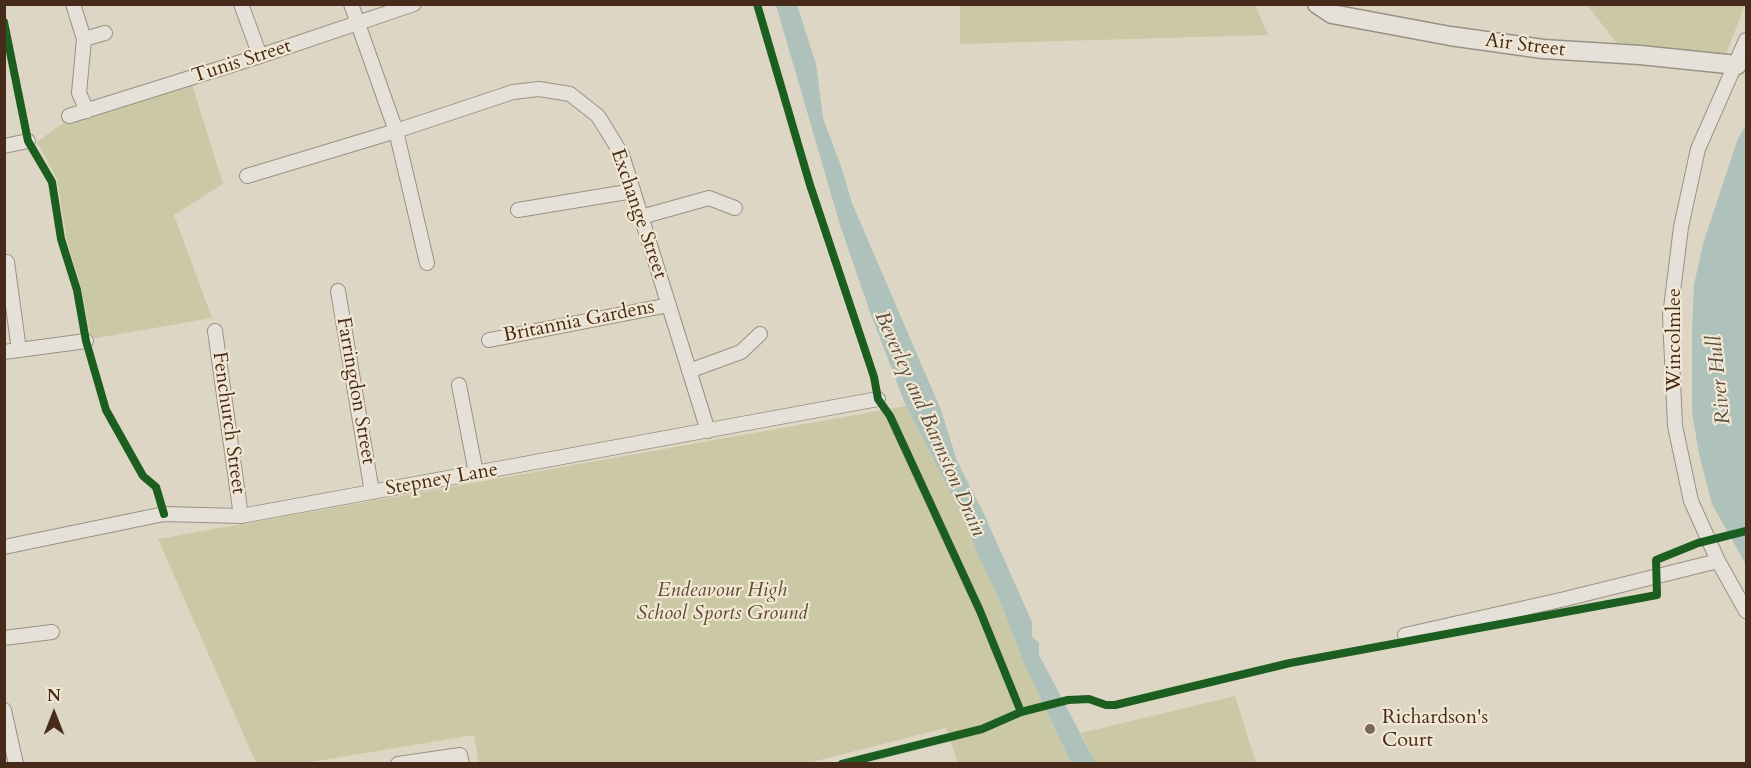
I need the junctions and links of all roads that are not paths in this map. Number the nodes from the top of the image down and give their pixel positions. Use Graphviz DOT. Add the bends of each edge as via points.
graph roads {
  1 [pos="73,4"];
  2 [pos="241,4"];
  3 [pos="351,4"];
  4 [pos="414,4"];
  5 [pos="1317,4"];
  6 [pos="357,24"];
  7 [pos="105,33"];
  8 [pos="84,39"];
  9 [pos="1746,40"];
  10 [pos="260,56"];
  11 [pos="1737,65"];
  12 [pos="87,111"];
  13 [pos="69,116"];
  14 [pos="396,131"];
  15 [pos="28,141"];
  16 [pos="4,146"];
  17 [pos="247,176"];
  18 [pos="633,190"];
  19 [pos="735,208"];
  20 [pos="518,210"];
  21 [pos="641,217"];
  22 [pos="7,262"];
  23 [pos="427,263"];
  24 [pos="338,291"];
  25 [pos="669,305"];
  26 [pos="215,331"];
  27 [pos="760,334"];
  28 [pos="489,339"];
  29 [pos="86,342"];
  30 [pos="19,350"];
  31 [pos="4,352"];
  32 [pos="689,370"];
  33 [pos="459,385"];
  34 [pos="878,399"];
  35 [pos="708,431"];
  36 [pos="476,473"];
  37 [pos="372,492"];
  38 [pos="241,516"];
  39 [pos="4,547"];
  40 [pos="1718,561"];
  41 [pos="1746,611"];
  42 [pos="52,632"];
  43 [pos="1405,635"];
  44 [pos="4,638"];
  45 [pos="4,710"];
  46 [pos="16,764"];
  47 [pos="398,764"];
  48 [pos="462,764"];
  1 -- 8 [label="street"];
  2 -- 10 [label="street"];
  3 -- 6 [label="street"];
  4 -- 6 [label="street, Tunis Street"];
  5 -- 11 [label="street, Air Street" via="1332,14 1543,50"];
  6 -- 10 [label="street, Tunis Street"];
  6 -- 14 [label="street"];
  7 -- 8 [label="street"];
  8 -- 12 [label="street" via="79,93"];
  9 -- 11 [label="street, Wincolmlee"];
  10 -- 12 [label="street, Tunis Street"];
  11 -- 40 [label="street, Wincolmlee" via="1698,149 1681,228 1670,316 1675,426 1691,501"];
  12 -- 13 [label="street, Tunis Street"];
  14 -- 17 [label="street, Exchange Street"];
  14 -- 18 [label="street, Exchange Street" via="513,92 539,89 570,94 598,116 622,155"];
  14 -- 23 [label="street"];
  15 -- 16 [label="street"];
  18 -- 20 [label="street"];
  18 -- 21 [label="street, Exchange Street"];
  19 -- 21 [label="street" via="709,198"];
  21 -- 25 [label="street, Exchange Street"];
  22 -- 30 [label="street"];
  24 -- 37 [label="street, Farringdon Street"];
  25 -- 28 [label="street, Britannia Gardens"];
  25 -- 32 [label="street, Exchange Street"];
  26 -- 38 [label="street, Fenchurch Street"];
  27 -- 32 [label="street" via="741,352"];
  29 -- 30 [label="street"];
  30 -- 31 [label="street"];
  32 -- 35 [label="street, Exchange Street"];
  33 -- 36 [label="street"];
  34 -- 35 [label="street, Stepney Lane"];
  35 -- 36 [label="street, Stepney Lane"];
  36 -- 37 [label="street, Stepney Lane"];
  37 -- 38 [label="street, Stepney Lane"];
  38 -- 39 [label="street, Stepney Lane" via="164,514"];
  40 -- 41 [label="street, Wincolmlee"];
  40 -- 43 [label="street"];
  42 -- 44 [label="street"];
  45 -- 46 [label="street"];
  47 -- 48 [label="street" via="460,755"];
}
